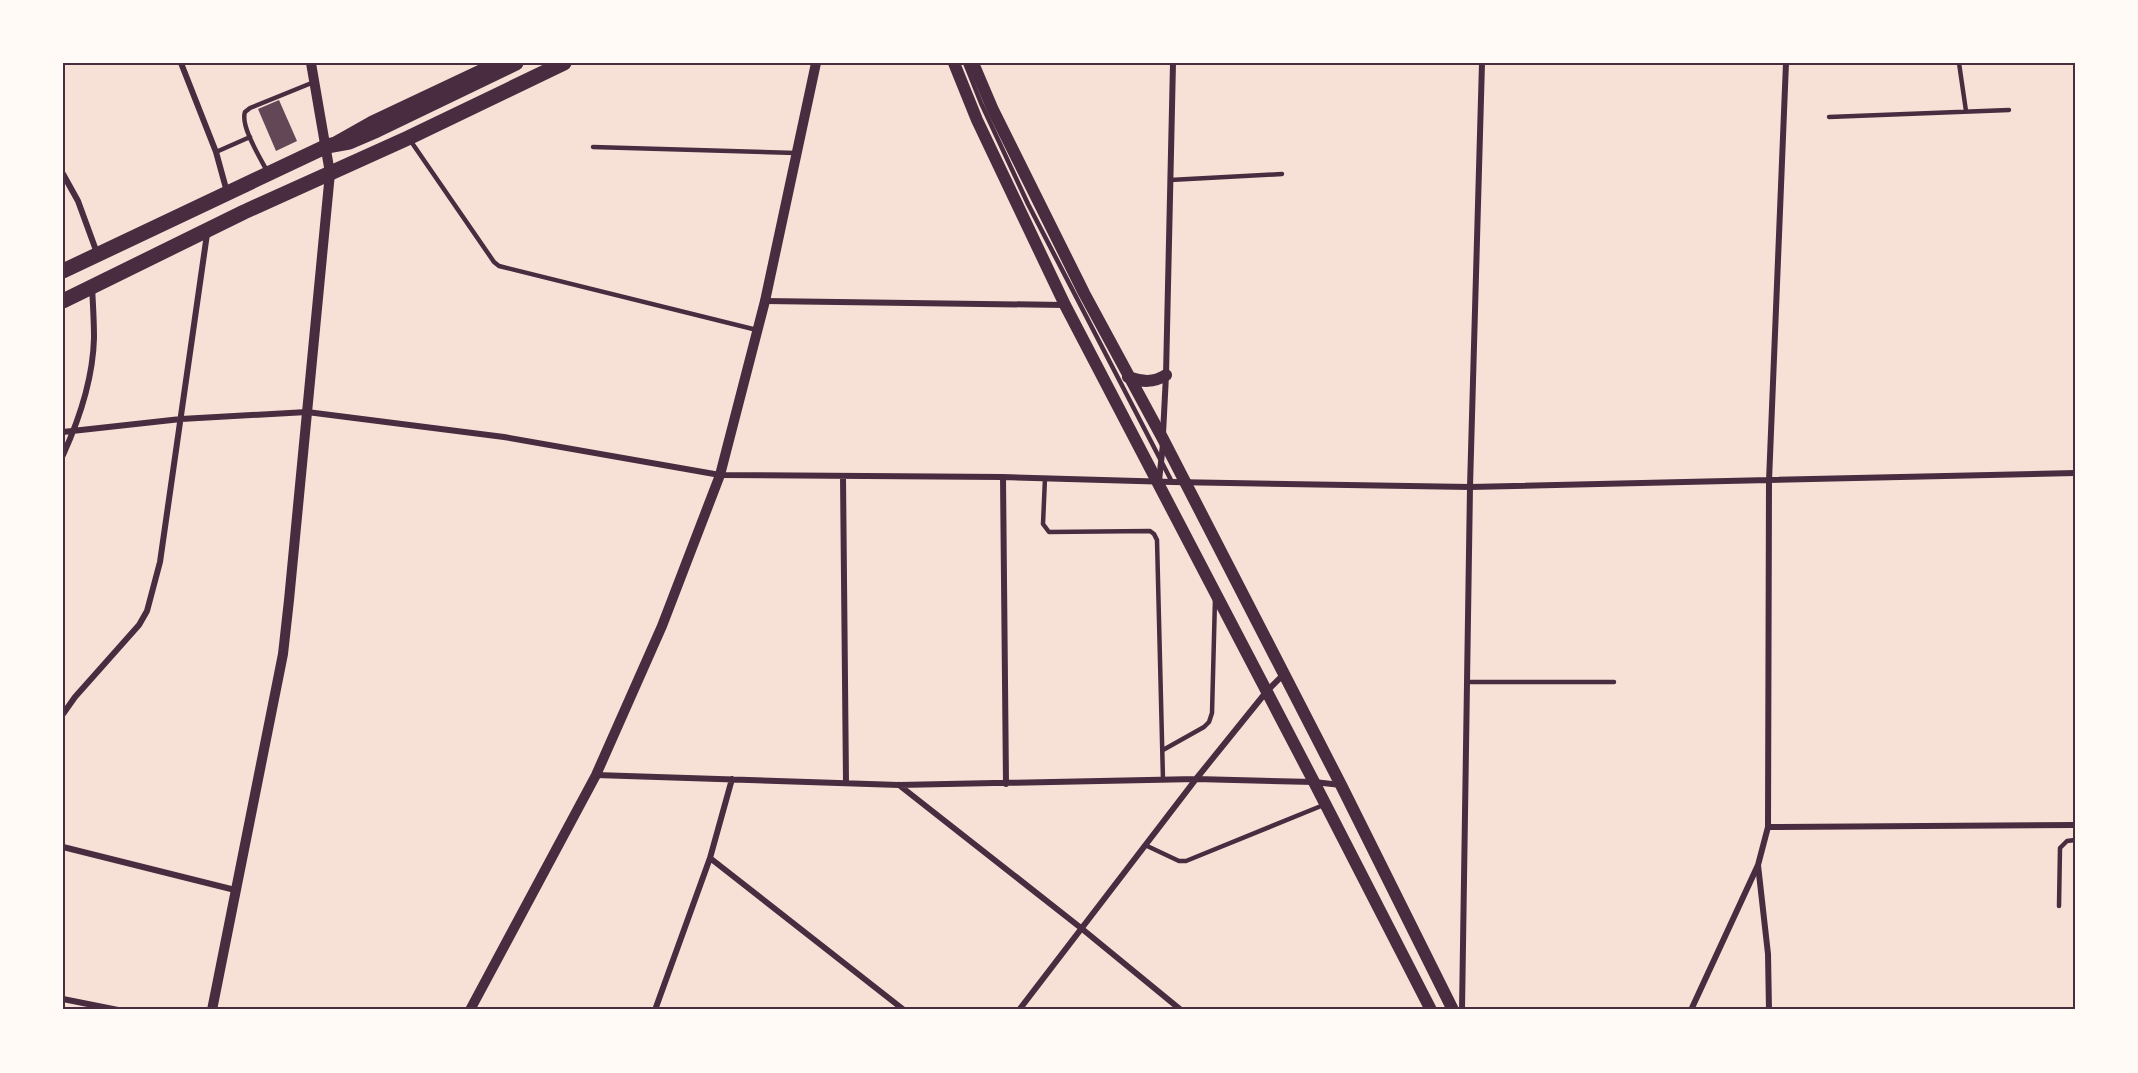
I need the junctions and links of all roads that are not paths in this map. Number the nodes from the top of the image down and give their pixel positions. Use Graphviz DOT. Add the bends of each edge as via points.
graph roads {
  1 [pos="181,63"];
  2 [pos="311,63"];
  3 [pos="494,63"];
  4 [pos="516,63"];
  5 [pos="816,63"];
  6 [pos="954,63"];
  7 [pos="965,63"];
  8 [pos="973,63"];
  9 [pos="1173,63"];
  10 [pos="1482,63"];
  11 [pos="1786,63"];
  12 [pos="1959,63"];
  13 [pos="558,64"];
  14 [pos="314,82"];
  15 [pos="2008,110"];
  16 [pos="1966,111"];
  17 [pos="1829,117"];
  18 [pos="250,137"];
  19 [pos="408,138"];
  20 [pos="327,146"];
  21 [pos="593,147"];
  22 [pos="216,152"];
  23 [pos="798,153"];
  24 [pos="268,173"];
  25 [pos="330,173"];
  26 [pos="63,174"];
  27 [pos="1282,174"];
  28 [pos="1170,180"];
  29 [pos="228,193"];
  30 [pos="207,230"];
  31 [pos="98,254"];
  32 [pos="63,271"];
  33 [pos="92,286"];
  34 [pos="63,301"];
  35 [pos="765,301"];
  36 [pos="1065,305"];
  37 [pos="757,330"];
  38 [pos="1166,375"];
  39 [pos="1128,377"];
  40 [pos="307,412"];
  41 [pos="182,419"];
  42 [pos="74,431"];
  43 [pos="63,432"];
  44 [pos="1163,439"];
  45 [pos="63,455"];
  46 [pos="1162,460"];
  47 [pos="2075,473"];
  48 [pos="720,475"];
  49 [pos="843,476"];
  50 [pos="1003,477"];
  51 [pos="1045,478"];
  52 [pos="1769,480"];
  53 [pos="1159,482"];
  54 [pos="1178,482"];
  55 [pos="1470,487"];
  56 [pos="1215,591"];
  57 [pos="1283,675"];
  58 [pos="1467,682"];
  59 [pos="1614,682"];
  60 [pos="1267,691"];
  61 [pos="63,714"];
  62 [pos="1163,750"];
  63 [pos="597,775"];
  64 [pos="732,779"];
  65 [pos="1196,779"];
  66 [pos="1163,780"];
  67 [pos="1314,782"];
  68 [pos="846,783"];
  69 [pos="1006,784"];
  70 [pos="899,785"];
  71 [pos="1341,785"];
  72 [pos="1326,804"];
  73 [pos="2075,825"];
  74 [pos="1768,827"];
  75 [pos="2075,840"];
  76 [pos="1145,845"];
  77 [pos="63,847"];
  78 [pos="710,858"];
  79 [pos="1758,865"];
  80 [pos="235,890"];
  81 [pos="2060,906"];
  82 [pos="1081,928"];
  83 [pos="63,999"];
  84 [pos="118,1010"];
  85 [pos="212,1010"];
  86 [pos="470,1010"];
  87 [pos="655,1010"];
  88 [pos="904,1010"];
  89 [pos="1019,1010"];
  90 [pos="1181,1010"];
  91 [pos="1431,1010"];
  92 [pos="1453,1010"];
  93 [pos="1462,1010"];
  94 [pos="1690,1010"];
  95 [pos="1769,1010"];
  1 -- 22 [label="street"];
  2 -- 14 [label="street"];
  3 -- 20 [label="street"];
  4 -- 20 [label="main road" via="377,130"];
  5 -- 23 [label="street"];
  6 -- 36 [label="main road"];
  7 -- 46 [label="lane" via="1028,204"];
  8 -- 39 [label="main road" via="1007,139"];
  9 -- 28 [label="street"];
  10 -- 55 [label="street"];
  11 -- 52 [label="street"];
  12 -- 16 [label="lane"];
  13 -- 19 [label="main road"];
  14 -- 18 [label="lane" via="250,108 243,117"];
  14 -- 20 [label="street"];
  15 -- 16 [label="lane"];
  16 -- 17 [label="lane"];
  18 -- 22 [label="lane"];
  18 -- 24 [label="lane"];
  19 -- 25 [label="main road"];
  19 -- 37 [label="lane" via="499,266"];
  20 -- 24 [label="main road"];
  20 -- 25 [label="street"];
  21 -- 23 [label="lane"];
  22 -- 29 [label="street"];
  23 -- 35 [label="street"];
  24 -- 29 [label="main road"];
  25 -- 30 [label="main road"];
  25 -- 40 [label="street"];
  26 -- 31 [label="street"];
  27 -- 28 [label="lane"];
  28 -- 38 [label="street"];
  29 -- 31 [label="main road"];
  30 -- 33 [label="main road"];
  30 -- 41 [label="street"];
  31 -- 32 [label="main road"];
  33 -- 34 [label="main road"];
  33 -- 42 [label="street" via="94,340"];
  35 -- 36 [label="street"];
  35 -- 37 [label="street"];
  36 -- 53 [label="main road"];
  37 -- 48 [label="street"];
  38 -- 39 [label="main road" via="1147,381"];
  38 -- 44 [label="street"];
  39 -- 44 [label="main road"];
  40 -- 41 [label="street"];
  40 -- 48 [label="street" via="504,437"];
  40 -- 80 [label="street" via="283,654"];
  41 -- 42 [label="street"];
  41 -- 61 [label="street" via="160,562 147,611"];
  42 -- 43 [label="street"];
  42 -- 45 [label="street"];
  44 -- 46 [label="street"];
  44 -- 54 [label="main road"];
  46 -- 53 [label="street"];
  46 -- 54 [label="lane"];
  47 -- 52 [label="street"];
  48 -- 49 [label="street"];
  48 -- 63 [label="street" via="662,626"];
  49 -- 50 [label="street"];
  49 -- 68 [label="street"];
  50 -- 51 [label="street"];
  50 -- 69 [label="street"];
  51 -- 53 [label="street"];
  51 -- 62 [label="lane" via="1043,524 1049,532 1150,531 1157,540"];
  52 -- 55 [label="street"];
  52 -- 74 [label="street"];
  53 -- 54 [label="street"];
  53 -- 56 [label="main road"];
  54 -- 55 [label="street"];
  54 -- 57 [label="main road"];
  55 -- 58 [label="street"];
  56 -- 60 [label="main road"];
  56 -- 62 [label="lane" via="1212,713 1204,727"];
  57 -- 60 [label="street"];
  57 -- 71 [label="main road"];
  58 -- 59 [label="lane"];
  58 -- 93 [label="street"];
  60 -- 65 [label="street"];
  60 -- 67 [label="main road"];
  62 -- 66 [label="lane"];
  63 -- 64 [label="street"];
  63 -- 86 [label="street"];
  64 -- 68 [label="street"];
  64 -- 78 [label="street"];
  65 -- 66 [label="street"];
  65 -- 67 [label="street"];
  65 -- 76 [label="street"];
  66 -- 69 [label="street"];
  67 -- 71 [label="street"];
  67 -- 72 [label="main road"];
  68 -- 70 [label="street"];
  69 -- 70 [label="street"];
  70 -- 82 [label="street"];
  71 -- 92 [label="main road"];
  72 -- 76 [label="lane" via="1186,861"];
  72 -- 91 [label="main road"];
  73 -- 74 [label="street"];
  74 -- 79 [label="street"];
  75 -- 81 [label="lane" via="2060,848"];
  76 -- 82 [label="street"];
  77 -- 80 [label="street"];
  78 -- 87 [label="street"];
  78 -- 88 [label="street"];
  79 -- 94 [label="street"];
  79 -- 95 [label="street" via="1768,954"];
  80 -- 85 [label="street"];
  82 -- 89 [label="street"];
  82 -- 90 [label="street"];
  83 -- 84 [label="street"];
}
